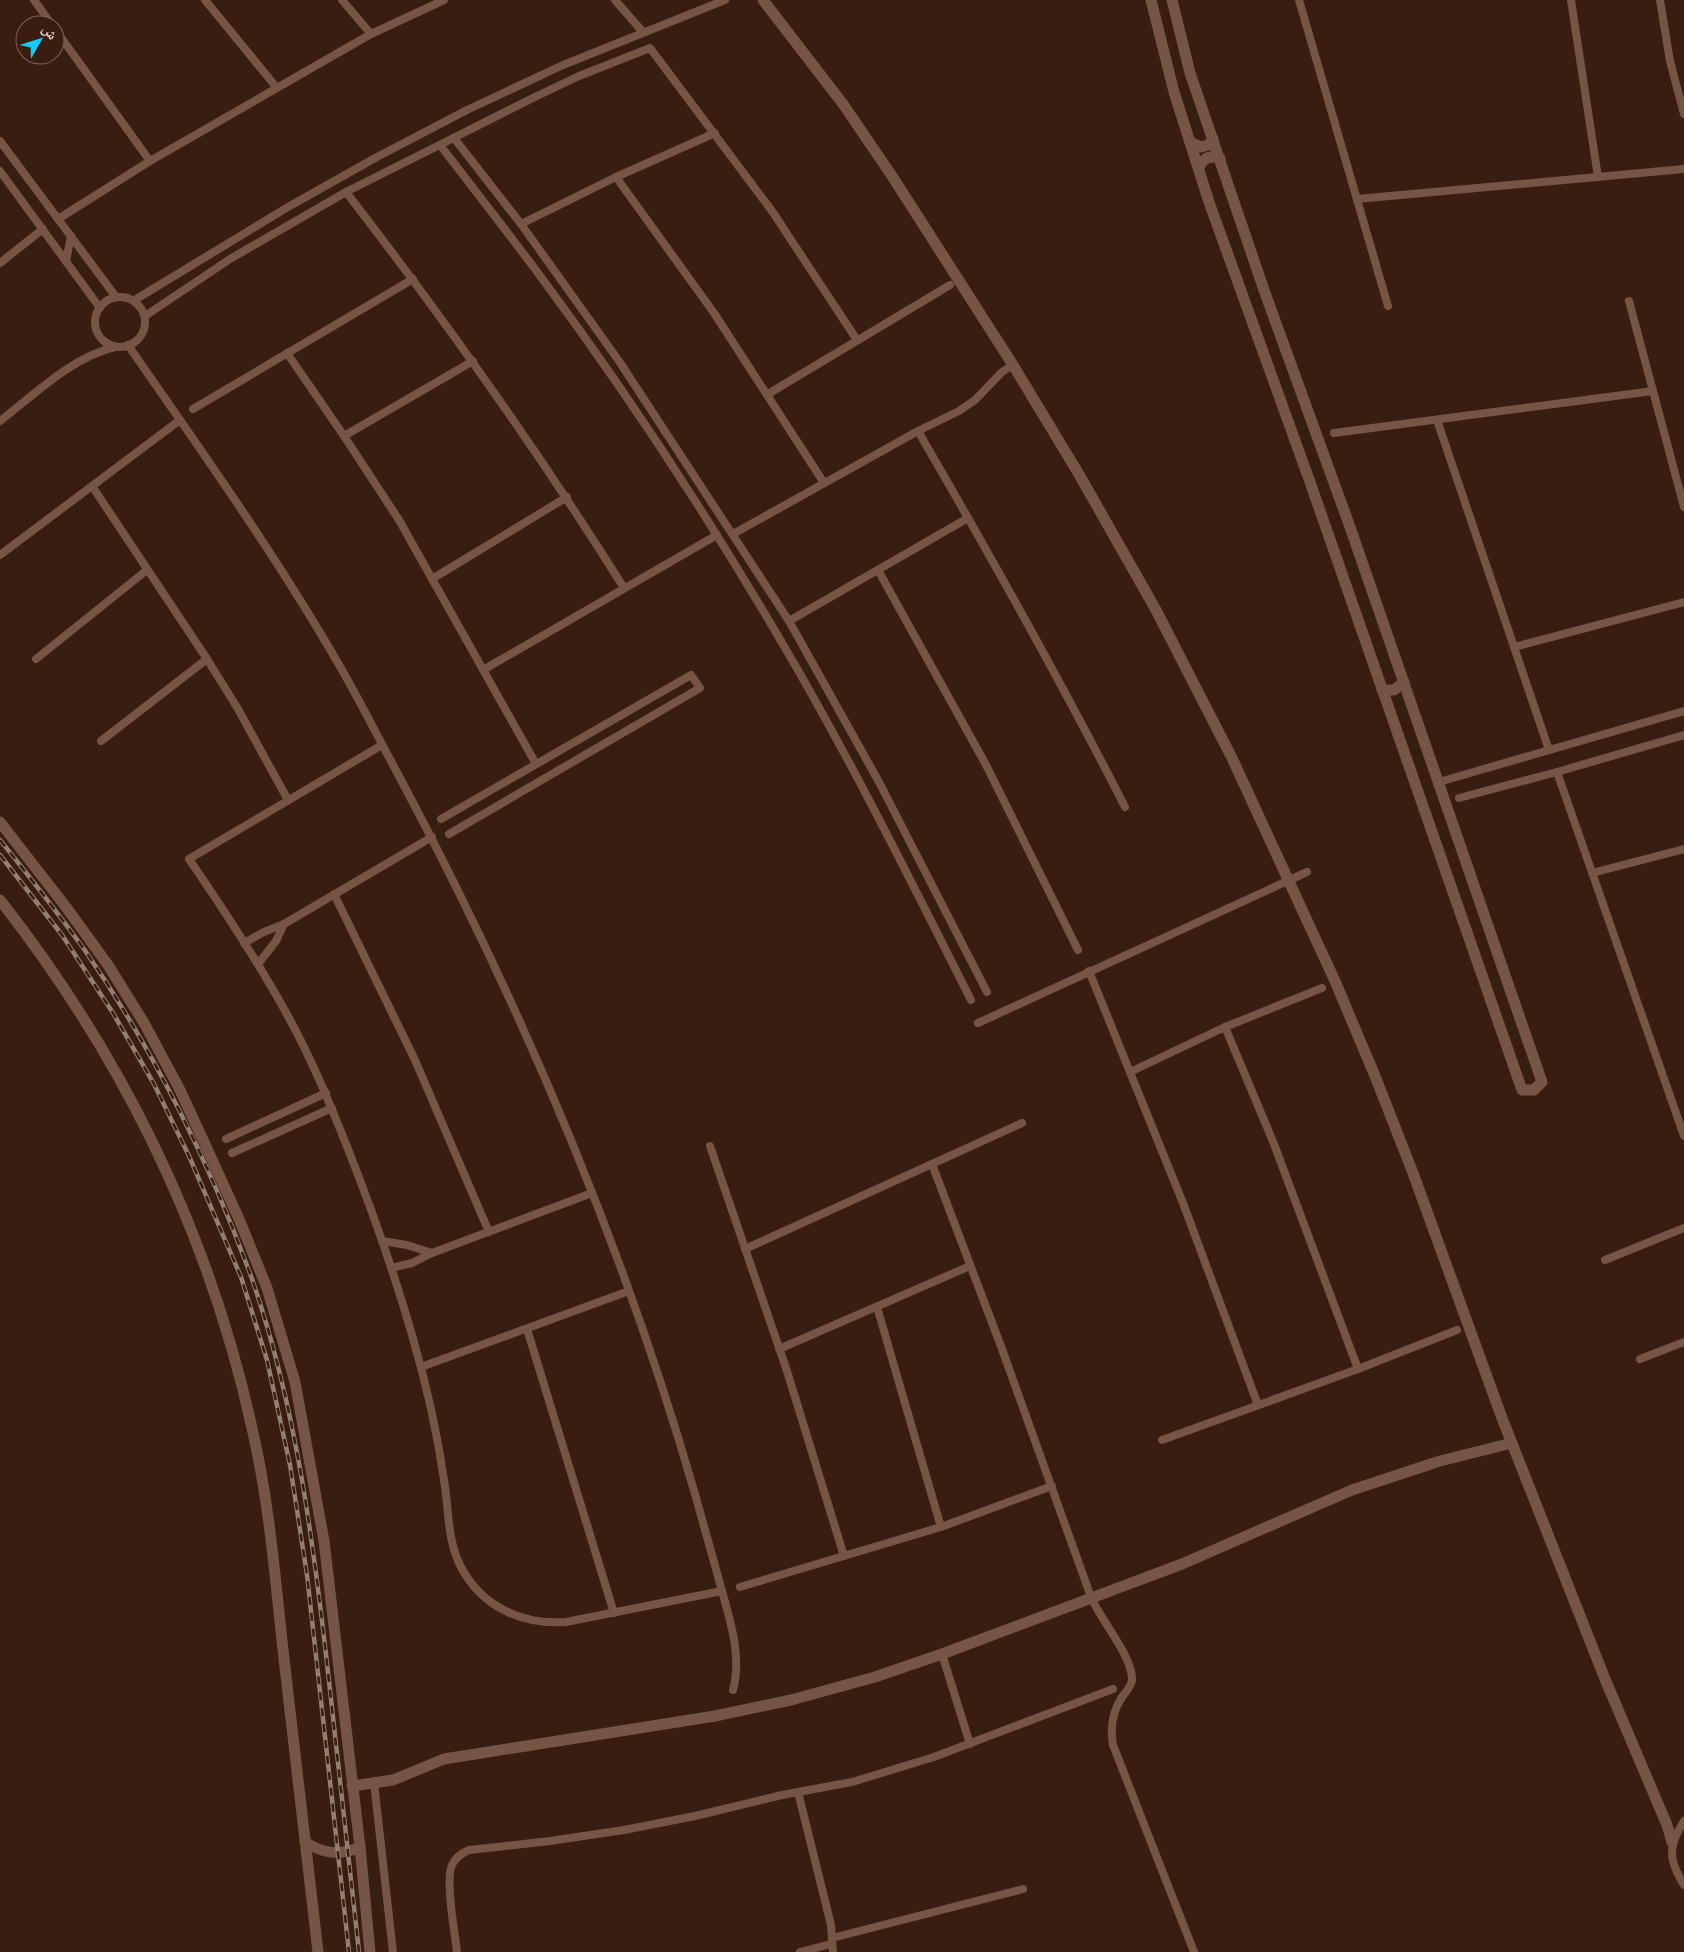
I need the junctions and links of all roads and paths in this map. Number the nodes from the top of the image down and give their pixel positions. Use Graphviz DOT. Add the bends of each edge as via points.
graph roads {
  1 [pos="34,0"];
  2 [pos="205,0"];
  3 [pos="342,0"];
  4 [pos="444,0"];
  5 [pos="616,0"];
  6 [pos="725,0"];
  7 [pos="764,0"];
  8 [pos="1151,0"];
  9 [pos="1172,0"];
  10 [pos="1299,0"];
  11 [pos="1571,0"];
  12 [pos="1660,0"];
  13 [pos="45,15"];
  14 [pos="643,32"];
  15 [pos="371,34"];
  16 [pos="65,44"];
  17 [pos="277,88"];
  18 [pos="1684,114"];
  19 [pos="715,133"];
  20 [pos="454,138"];
  21 [pos="1213,139"];
  22 [pos="0,141"];
  23 [pos="1190,142"];
  24 [pos="440,145"];
  25 [pos="1220,158"];
  26 [pos="150,160"];
  27 [pos="1199,168"];
  28 [pos="1684,170"];
  29 [pos="0,171"];
  30 [pos="616,177"];
  31 [pos="1598,177"];
  32 [pos="489,183"];
  33 [pos="475,191"];
  34 [pos="346,192"];
  35 [pos="1357,199"];
  36 [pos="58,219"];
  37 [pos="521,224"];
  38 [pos="43,230"];
  39 [pos="71,236"];
  40 [pos="66,261"];
  41 [pos="0,263"];
  42 [pos="413,278"];
  43 [pos="950,285"];
  44 [pos="116,297"];
  45 [pos="1629,300"];
  46 [pos="133,301"];
  47 [pos="1388,306"];
  48 [pos="100,308"];
  49 [pos="145,316"];
  50 [pos="857,340"];
  51 [pos="116,346"];
  52 [pos="128,346"];
  53 [pos="287,353"];
  54 [pos="473,361"];
  55 [pos="1013,365"];
  56 [pos="1653,391"];
  57 [pos="768,394"];
  58 [pos="193,409"];
  59 [pos="180,420"];
  60 [pos="1437,420"];
  61 [pos="0,421"];
  62 [pos="918,431"];
  63 [pos="1334,433"];
  64 [pos="344,436"];
  65 [pos="824,483"];
  66 [pos="92,486"];
  67 [pos="567,497"];
  68 [pos="1684,507"];
  69 [pos="968,518"];
  70 [pos="733,534"];
  71 [pos="717,535"];
  72 [pos="0,555"];
  73 [pos="147,570"];
  74 [pos="878,570"];
  75 [pos="432,579"];
  76 [pos="624,588"];
  77 [pos="1684,602"];
  78 [pos="789,621"];
  79 [pos="1514,647"];
  80 [pos="36,659"];
  81 [pos="206,659"];
  82 [pos="483,670"];
  83 [pos="1404,682"];
  84 [pos="1382,690"];
  85 [pos="1684,712"];
  86 [pos="1684,735"];
  87 [pos="101,741"];
  88 [pos="382,745"];
  89 [pos="1549,750"];
  90 [pos="536,764"];
  91 [pos="1557,772"];
  92 [pos="1439,782"];
  93 [pos="487,793"];
  94 [pos="1459,798"];
  95 [pos="288,800"];
  96 [pos="495,807"];
  97 [pos="1125,807"];
  98 [pos="441,819"];
  99 [pos="0,822"];
  100 [pos="449,834"];
  101 [pos="432,838"];
  102 [pos="1684,849"];
  103 [pos="1307,872"];
  104 [pos="1592,873"];
  105 [pos="1289,879"];
  106 [pos="334,894"];
  107 [pos="0,900"];
  108 [pos="284,924"];
  109 [pos="244,942"];
  110 [pos="964,948"];
  111 [pos="1078,950"];
  112 [pos="948,955"];
  113 [pos="258,964"];
  114 [pos="1089,971"];
  115 [pos="1322,988"];
  116 [pos="987,992"];
  117 [pos="971,1000"];
  118 [pos="978,1023"];
  119 [pos="1225,1027"];
  120 [pos="1130,1072"];
  121 [pos="326,1093"];
  122 [pos="332,1108"];
  123 [pos="1022,1123"];
  124 [pos="1684,1136"];
  125 [pos="226,1139"];
  126 [pos="710,1146"];
  127 [pos="232,1153"];
  128 [pos="932,1164"];
  129 [pos="592,1193"];
  130 [pos="1684,1228"];
  131 [pos="490,1232"];
  132 [pos="382,1241"];
  133 [pos="745,1249"];
  134 [pos="432,1253"];
  135 [pos="1605,1260"];
  136 [pos="970,1266"];
  137 [pos="391,1268"];
  138 [pos="629,1291"];
  139 [pos="877,1306"];
  140 [pos="527,1329"];
  141 [pos="1457,1330"];
  142 [pos="1684,1342"];
  143 [pos="779,1349"];
  144 [pos="1640,1359"];
  145 [pos="421,1367"];
  146 [pos="1358,1369"];
  147 [pos="1258,1405"];
  148 [pos="1162,1440"];
  149 [pos="1512,1443"];
  150 [pos="1052,1486"];
  151 [pos="941,1527"];
  152 [pos="844,1556"];
  153 [pos="740,1587"];
  154 [pos="722,1591"];
  155 [pos="1091,1597"];
  156 [pos="614,1613"];
  157 [pos="942,1654"];
  158 [pos="1113,1689"];
  159 [pos="732,1690"];
  160 [pos="970,1744"];
  161 [pos="374,1783"];
  162 [pos="352,1786"];
  163 [pos="798,1792"];
  164 [pos="1684,1821"];
  165 [pos="305,1842"];
  166 [pos="1672,1842"];
  167 [pos="360,1848"];
  168 [pos="1684,1885"];
  169 [pos="1023,1889"];
  170 [pos="832,1945"];
  171 [pos="318,1952"];
  172 [pos="370,1952"];
  173 [pos="393,1952"];
  174 [pos="457,1952"];
  175 [pos="800,1952"];
  176 [pos="1194,1952"];
  1 -- 13 [label="street"];
  2 -- 17 [label="street"];
  3 -- 15 [label="street"];
  4 -- 15 [label="street"];
  5 -- 14 [label="street"];
  6 -- 14 [label="street"];
  7 -- 55 [label="street" via="843,104"];
  8 -- 23 [label="street"];
  9 -- 21 [label="street" via="1190,73"];
  10 -- 35 [label="street"];
  11 -- 31 [label="street"];
  12 -- 18 [label="street" via="1670,62"];
  14 -- 46 [label="street" via="515,87 414,137 288,207"];
  15 -- 17 [label="street"];
  16 -- 26 [label="street"];
  17 -- 26 [label="street"];
  19 -- 20 [label="street" via="650,48 579,76"];
  19 -- 30 [label="street"];
  19 -- 50 [label="street" via="800,251"];
  20 -- 24 [label="street"];
  20 -- 32 [label="street"];
  21 -- 23 [label="street" via="1201,147"];
  21 -- 25 [label="street"];
  22 -- 36 [label="street"];
  23 -- 27 [label="street"];
  24 -- 33 [label="street"];
  24 -- 34 [label="street"];
  25 -- 27 [label="street" via="1207,158"];
  25 -- 83 [label="street"];
  26 -- 36 [label="street"];
  27 -- 84 [label="street"];
  28 -- 31 [label="street"];
  29 -- 38 [label="street"];
  30 -- 37 [label="street"];
  30 -- 57 [label="street" via="697,288"];
  31 -- 35 [label="street"];
  32 -- 33 [label="street"];
  32 -- 37 [label="street"];
  33 -- 71 [label="street" via="582,334"];
  34 -- 42 [label="street"];
  34 -- 49 [label="street" via="230,259"];
  35 -- 47 [label="street"];
  36 -- 39 [label="street"];
  37 -- 70 [label="street" via="619,361"];
  38 -- 40 [label="street"];
  38 -- 41 [label="street"];
  39 -- 40 [label="street"];
  39 -- 44 [label="street"];
  40 -- 48 [label="street"];
  42 -- 53 [label="street"];
  42 -- 54 [label="street"];
  43 -- 50 [label="street"];
  44 -- 46 [label="street"];
  44 -- 48 [label="street"];
  45 -- 56 [label="street"];
  46 -- 49 [label="street"];
  48 -- 51 [label="street" via="96,317 98,334"];
  49 -- 52 [label="street" via="142,335"];
  50 -- 57 [label="street"];
  51 -- 52 [label="street"];
  51 -- 61 [label="street" via="81,360"];
  52 -- 59 [label="street"];
  53 -- 58 [label="street"];
  53 -- 64 [label="street"];
  54 -- 64 [label="street"];
  54 -- 67 [label="street"];
  55 -- 62 [label="street" via="967,406"];
  55 -- 105 [label="street" via="1080,476 1186,666"];
  56 -- 60 [label="street"];
  56 -- 68 [label="street"];
  57 -- 65 [label="street"];
  59 -- 66 [label="street"];
  59 -- 88 [label="street" via="292,587"];
  60 -- 63 [label="street"];
  60 -- 79 [label="street"];
  62 -- 65 [label="street"];
  62 -- 69 [label="street"];
  64 -- 75 [label="street" via="399,520"];
  65 -- 70 [label="street"];
  66 -- 72 [label="street"];
  66 -- 73 [label="street"];
  67 -- 75 [label="street"];
  67 -- 76 [label="street"];
  69 -- 74 [label="street"];
  69 -- 97 [label="street" via="1077,713"];
  70 -- 78 [label="street"];
  71 -- 76 [label="street"];
  71 -- 112 [label="street" via="844,753"];
  73 -- 80 [label="street"];
  73 -- 81 [label="street"];
  74 -- 78 [label="street"];
  74 -- 111 [label="street" via="985,763"];
  75 -- 82 [label="street"];
  76 -- 82 [label="street"];
  77 -- 79 [label="street"];
  78 -- 110 [label="street" via="879,782"];
  79 -- 89 [label="street"];
  81 -- 87 [label="street"];
  81 -- 95 [label="street"];
  82 -- 90 [label="street"];
  83 -- 84 [label="street" via="1394,690"];
  83 -- 92 [label="street"];
  84 -- 92 [label="street" via="1522,1090 1534,1090 1542,1082"];
  85 -- 89 [label="street"];
  86 -- 91 [label="street"];
  88 -- 95 [label="street"];
  88 -- 101 [label="street"];
  89 -- 92 [label="street"];
  90 -- 93 [label="street"];
  90 -- 96 [label="street" via="691,675 700,688"];
  91 -- 94 [label="street"];
  91 -- 104 [label="street"];
  93 -- 96 [label="street"];
  93 -- 98 [label="street"];
  95 -- 109 [label="street" via="189,858"];
  96 -- 100 [label="street"];
  99 -- 162 [label="street" via="97,950 144,1023 179,1088 267,1288 295,1382 324,1541"];
  101 -- 106 [label="street"];
  101 -- 129 [label="street" via="522,1026"];
  102 -- 104 [label="street"];
  103 -- 105 [label="street"];
  104 -- 124 [label="street"];
  105 -- 114 [label="street"];
  105 -- 149 [label="street" via="1375,1076"];
  106 -- 108 [label="street"];
  106 -- 131 [label="street" via="416,1060"];
  107 -- 165 [label="street" via="76,1004 116,1070 152,1138 211,1281 246,1401 267,1505"];
  108 -- 109 [label="street"];
  108 -- 113 [label="street" via="276,941"];
  109 -- 113 [label="street"];
  110 -- 112 [label="street"];
  110 -- 116 [label="street"];
  112 -- 117 [label="street"];
  113 -- 121 [label="street" via="290,1018"];
  114 -- 118 [label="street"];
  114 -- 120 [label="street"];
  115 -- 119 [label="street"];
  119 -- 120 [label="street"];
  119 -- 146 [label="street" via="1277,1152"];
  120 -- 147 [label="street"];
  121 -- 122 [label="street"];
  121 -- 125 [label="street"];
  122 -- 127 [label="street"];
  122 -- 132 [label="street"];
  123 -- 128 [label="street"];
  126 -- 133 [label="street"];
  128 -- 133 [label="street"];
  128 -- 136 [label="street"];
  129 -- 131 [label="street"];
  129 -- 138 [label="street"];
  130 -- 135 [label="street"];
  131 -- 134 [label="street"];
  132 -- 134 [label="street"];
  132 -- 137 [label="street"];
  133 -- 143 [label="street"];
  134 -- 137 [label="street" via="412,1263"];
  136 -- 139 [label="street"];
  136 -- 150 [label="street"];
  137 -- 145 [label="street"];
  138 -- 140 [label="street"];
  138 -- 154 [label="street" via="675,1428"];
  139 -- 143 [label="street"];
  139 -- 151 [label="street"];
  140 -- 145 [label="street"];
  140 -- 156 [label="street"];
  141 -- 146 [label="street"];
  142 -- 144 [label="street"];
  143 -- 152 [label="street"];
  145 -- 156 [label="street" via="441,1462 452,1545 474,1586 500,1608 532,1621 566,1622"];
  146 -- 147 [label="street"];
  147 -- 148 [label="street"];
  149 -- 155 [label="street" via="1440,1461 1352,1490 1209,1553"];
  149 -- 166 [label="street"];
  150 -- 151 [label="street"];
  150 -- 155 [label="street"];
  151 -- 152 [label="street"];
  152 -- 153 [label="street"];
  154 -- 156 [label="street"];
  154 -- 159 [label="street" via="735,1646 736,1670"];
  155 -- 157 [label="street"];
  155 -- 176 [label="street" via="1119,1645 1132,1676 1131,1685 1118,1703 1112,1719 1113,1745"];
  157 -- 160 [label="street"];
  157 -- 161 [label="street" via="791,1700 706,1718 444,1758 400,1778"];
  158 -- 160 [label="street"];
  160 -- 163 [label="street" via="879,1775"];
  161 -- 162 [label="street"];
  161 -- 173 [label="street"];
  162 -- 167 [label="street"];
  163 -- 170 [label="street" via="831,1921"];
  163 -- 174 [label="street" via="624,1830 463,1853 454,1861 449,1877"];
  164 -- 166 [label="street"];
  165 -- 167 [label="street" via="320,1850 336,1853"];
  165 -- 171 [label="street"];
  166 -- 168 [label="street" via="1675,1869"];
  167 -- 172 [label="street"];
  169 -- 170 [label="street"];
  170 -- 175 [label="street"];
}
